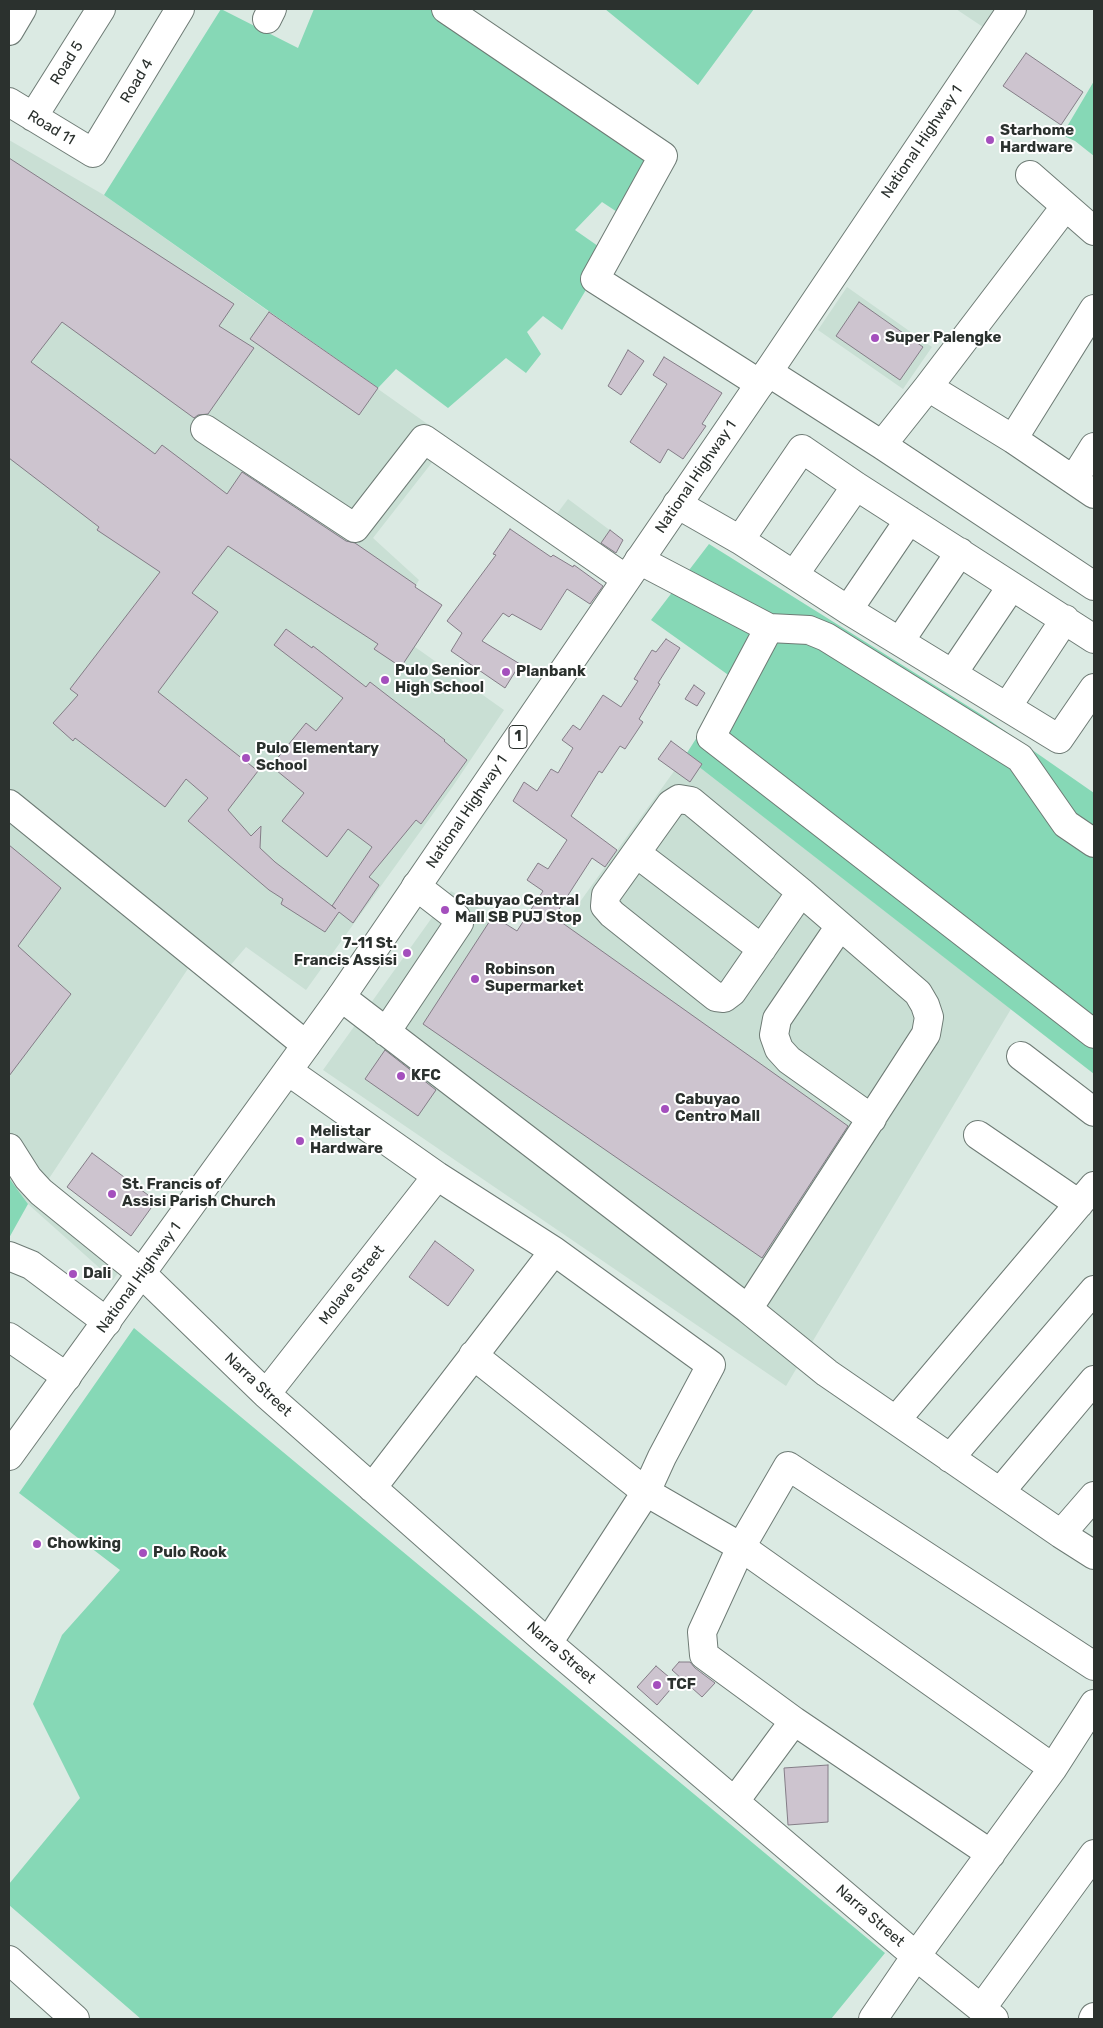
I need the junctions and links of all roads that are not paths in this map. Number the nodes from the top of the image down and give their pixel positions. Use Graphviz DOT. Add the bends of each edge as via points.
graph roads {
  1 [pos="22,9"];
  2 [pos="101,9"];
  3 [pos="180,9"];
  4 [pos="446,9"];
  5 [pos="1005,11"];
  6 [pos="9,31"];
  7 [pos="9,102"];
  8 [pos="33,117"];
  9 [pos="93,152"];
  10 [pos="1030,175"];
  11 [pos="1065,207"];
  12 [pos="1094,231"];
  13 [pos="1094,309"];
  14 [pos="764,378"];
  15 [pos="928,387"];
  16 [pos="205,429"];
  17 [pos="1012,439"];
  18 [pos="882,445"];
  19 [pos="1094,447"];
  20 [pos="856,486"];
  21 [pos="1084,487"];
  22 [pos="677,504"];
  23 [pos="909,520"];
  24 [pos="740,540"];
  25 [pos="960,552"];
  26 [pos="633,569"];
  27 [pos="794,575"];
  28 [pos="1094,586"];
  29 [pos="1010,587"];
  30 [pos="848,610"];
  31 [pos="1065,619"];
  32 [pos="768,628"];
  33 [pos="1094,639"];
  34 [pos="900,641"];
  35 [pos="953,673"];
  36 [pos="1094,688"];
  37 [pos="1007,707"];
  38 [pos="9,804"];
  39 [pos="1094,843"];
  40 [pos="636,853"];
  41 [pos="416,886"];
  42 [pos="800,892"];
  43 [pos="840,926"];
  44 [pos="762,949"];
  45 [pos="340,997"];
  46 [pos="386,1032"];
  47 [pos="1094,1034"];
  48 [pos="306,1045"];
  49 [pos="1021,1056"];
  50 [pos="288,1071"];
  51 [pos="1094,1112"];
  52 [pos="872,1119"];
  53 [pos="978,1135"];
  54 [pos="9,1148"];
  55 [pos="438,1176"];
  56 [pos="1086,1195"];
  57 [pos="554,1251"];
  58 [pos="9,1256"];
  59 [pos="141,1273"];
  60 [pos="1094,1290"];
  61 [pos="748,1309"];
  62 [pos="107,1322"];
  63 [pos="9,1337"];
  64 [pos="473,1355"];
  65 [pos="67,1377"];
  66 [pos="1094,1380"];
  67 [pos="266,1394"];
  68 [pos="896,1420"];
  69 [pos="9,1456"];
  70 [pos="950,1458"];
  71 [pos="372,1488"];
  72 [pos="646,1492"];
  73 [pos="1000,1492"];
  74 [pos="1094,1496"];
  75 [pos="1062,1534"];
  76 [pos="741,1547"];
  77 [pos="1094,1554"];
  78 [pos="548,1643"];
  79 [pos="1094,1666"];
  80 [pos="1094,1704"];
  81 [pos="794,1722"];
  82 [pos="1053,1768"];
  83 [pos="735,1801"];
  84 [pos="991,1854"];
  85 [pos="1094,1854"];
  86 [pos="916,1956"];
  87 [pos="9,1960"];
  88 [pos="987,2014"];
  89 [pos="75,2019"];
  90 [pos="873,2019"];
  1 -- 6 [label="main road"];
  2 -- 8 [label="main road, Road 5"];
  3 -- 9 [label="main road, Road 4"];
  4 -- 14 [label="main road" via="663,156 595,279"];
  5 -- 14 [label="main road, National Highway 1 / 1"];
  7 -- 8 [label="main road, Road 11"];
  8 -- 9 [label="main road, Road 11"];
  10 -- 11 [label="main road"];
  11 -- 12 [label="main road"];
  11 -- 15 [label="main road"];
  13 -- 17 [label="main road"];
  14 -- 18 [label="main road"];
  14 -- 22 [label="main road, National Highway 1 / 1"];
  15 -- 17 [label="main road"];
  15 -- 18 [label="main road"];
  16 -- 26 [label="main road" via="355,528 424,438"];
  17 -- 21 [label="main road"];
  18 -- 28 [label="main road"];
  19 -- 21 [label="main road"];
  20 -- 23 [label="main road"];
  20 -- 24 [label="main road" via="802,449"];
  20 -- 27 [label="main road"];
  22 -- 24 [label="main road"];
  22 -- 26 [label="main road, National Highway 1 / 1"];
  23 -- 25 [label="main road"];
  23 -- 30 [label="main road"];
  24 -- 27 [label="main road"];
  25 -- 29 [label="main road"];
  25 -- 34 [label="main road"];
  26 -- 32 [label="main road"];
  26 -- 41 [label="main road, National Highway 1 / 1"];
  27 -- 30 [label="main road"];
  29 -- 31 [label="main road"];
  29 -- 35 [label="main road"];
  30 -- 34 [label="main road"];
  31 -- 33 [label="main road"];
  31 -- 37 [label="main road"];
  32 -- 39 [label="main road" via="809,630 826,636 1020,758 1066,824"];
  32 -- 47 [label="main road" via="711,738"];
  34 -- 35 [label="main road"];
  35 -- 37 [label="main road"];
  36 -- 37 [label="main road" via="1059,739"];
  38 -- 48 [label="main road"];
  40 -- 42 [label="main road" via="671,804 680,799 691,801"];
  40 -- 44 [label="main road"];
  40 -- 44 [label="main road" via="606,895 605,906 716,997 724,998 732,992"];
  41 -- 45 [label="main road, National Highway 1 / 1"];
  41 -- 46 [label="main road" via="456,917 459,923"];
  42 -- 43 [label="main road"];
  42 -- 44 [label="main road"];
  43 -- 52 [label="main road" via="918,993 929,1017 926,1034"];
  43 -- 52 [label="main road" via="776,1019 774,1035 789,1060"];
  45 -- 46 [label="main road"];
  45 -- 48 [label="main road, National Highway 1 / 1"];
  46 -- 61 [label="main road"];
  48 -- 50 [label="main road, National Highway 1 / 1"];
  49 -- 51 [label="main road"];
  50 -- 55 [label="main road"];
  50 -- 59 [label="main road, National Highway 1 / 1"];
  52 -- 61 [label="main road"];
  53 -- 56 [label="main road"];
  54 -- 59 [label="main road, Narra Street" via="41,1192"];
  55 -- 57 [label="main road"];
  55 -- 67 [label="main road, Molave Street"];
  56 -- 68 [label="main road"];
  57 -- 64 [label="main road"];
  57 -- 72 [label="main road" via="711,1364"];
  58 -- 62 [label="main road" via="31,1265"];
  59 -- 62 [label="main road, National Highway 1 / 1"];
  59 -- 67 [label="main road, Narra Street"];
  60 -- 70 [label="main road"];
  61 -- 68 [label="main road" via="827,1373"];
  62 -- 65 [label="main road, National Highway 1 / 1"];
  63 -- 65 [label="main road"];
  64 -- 71 [label="main road"];
  64 -- 72 [label="main road"];
  65 -- 69 [label="main road, National Highway 1 / 1"];
  66 -- 73 [label="main road"];
  67 -- 71 [label="main road, Narra Street"];
  68 -- 70 [label="main road"];
  70 -- 73 [label="main road"];
  71 -- 78 [label="main road, Narra Street"];
  72 -- 76 [label="main road"];
  72 -- 78 [label="main road"];
  73 -- 75 [label="main road"];
  74 -- 75 [label="main road"];
  75 -- 77 [label="main road"];
  76 -- 79 [label="main road" via="788,1466"];
  76 -- 81 [label="main road" via="702,1632 704,1655"];
  76 -- 82 [label="main road"];
  78 -- 83 [label="main road, Narra Street"];
  80 -- 82 [label="main road"];
  81 -- 83 [label="main road"];
  81 -- 84 [label="main road"];
  82 -- 84 [label="main road"];
  83 -- 86 [label="main road, Narra Street"];
  84 -- 86 [label="main road"];
  85 -- 88 [label="main road"];
  86 -- 88 [label="main road, Narra Street"];
  86 -- 90 [label="main road"];
  87 -- 89 [label="main road"];
}
